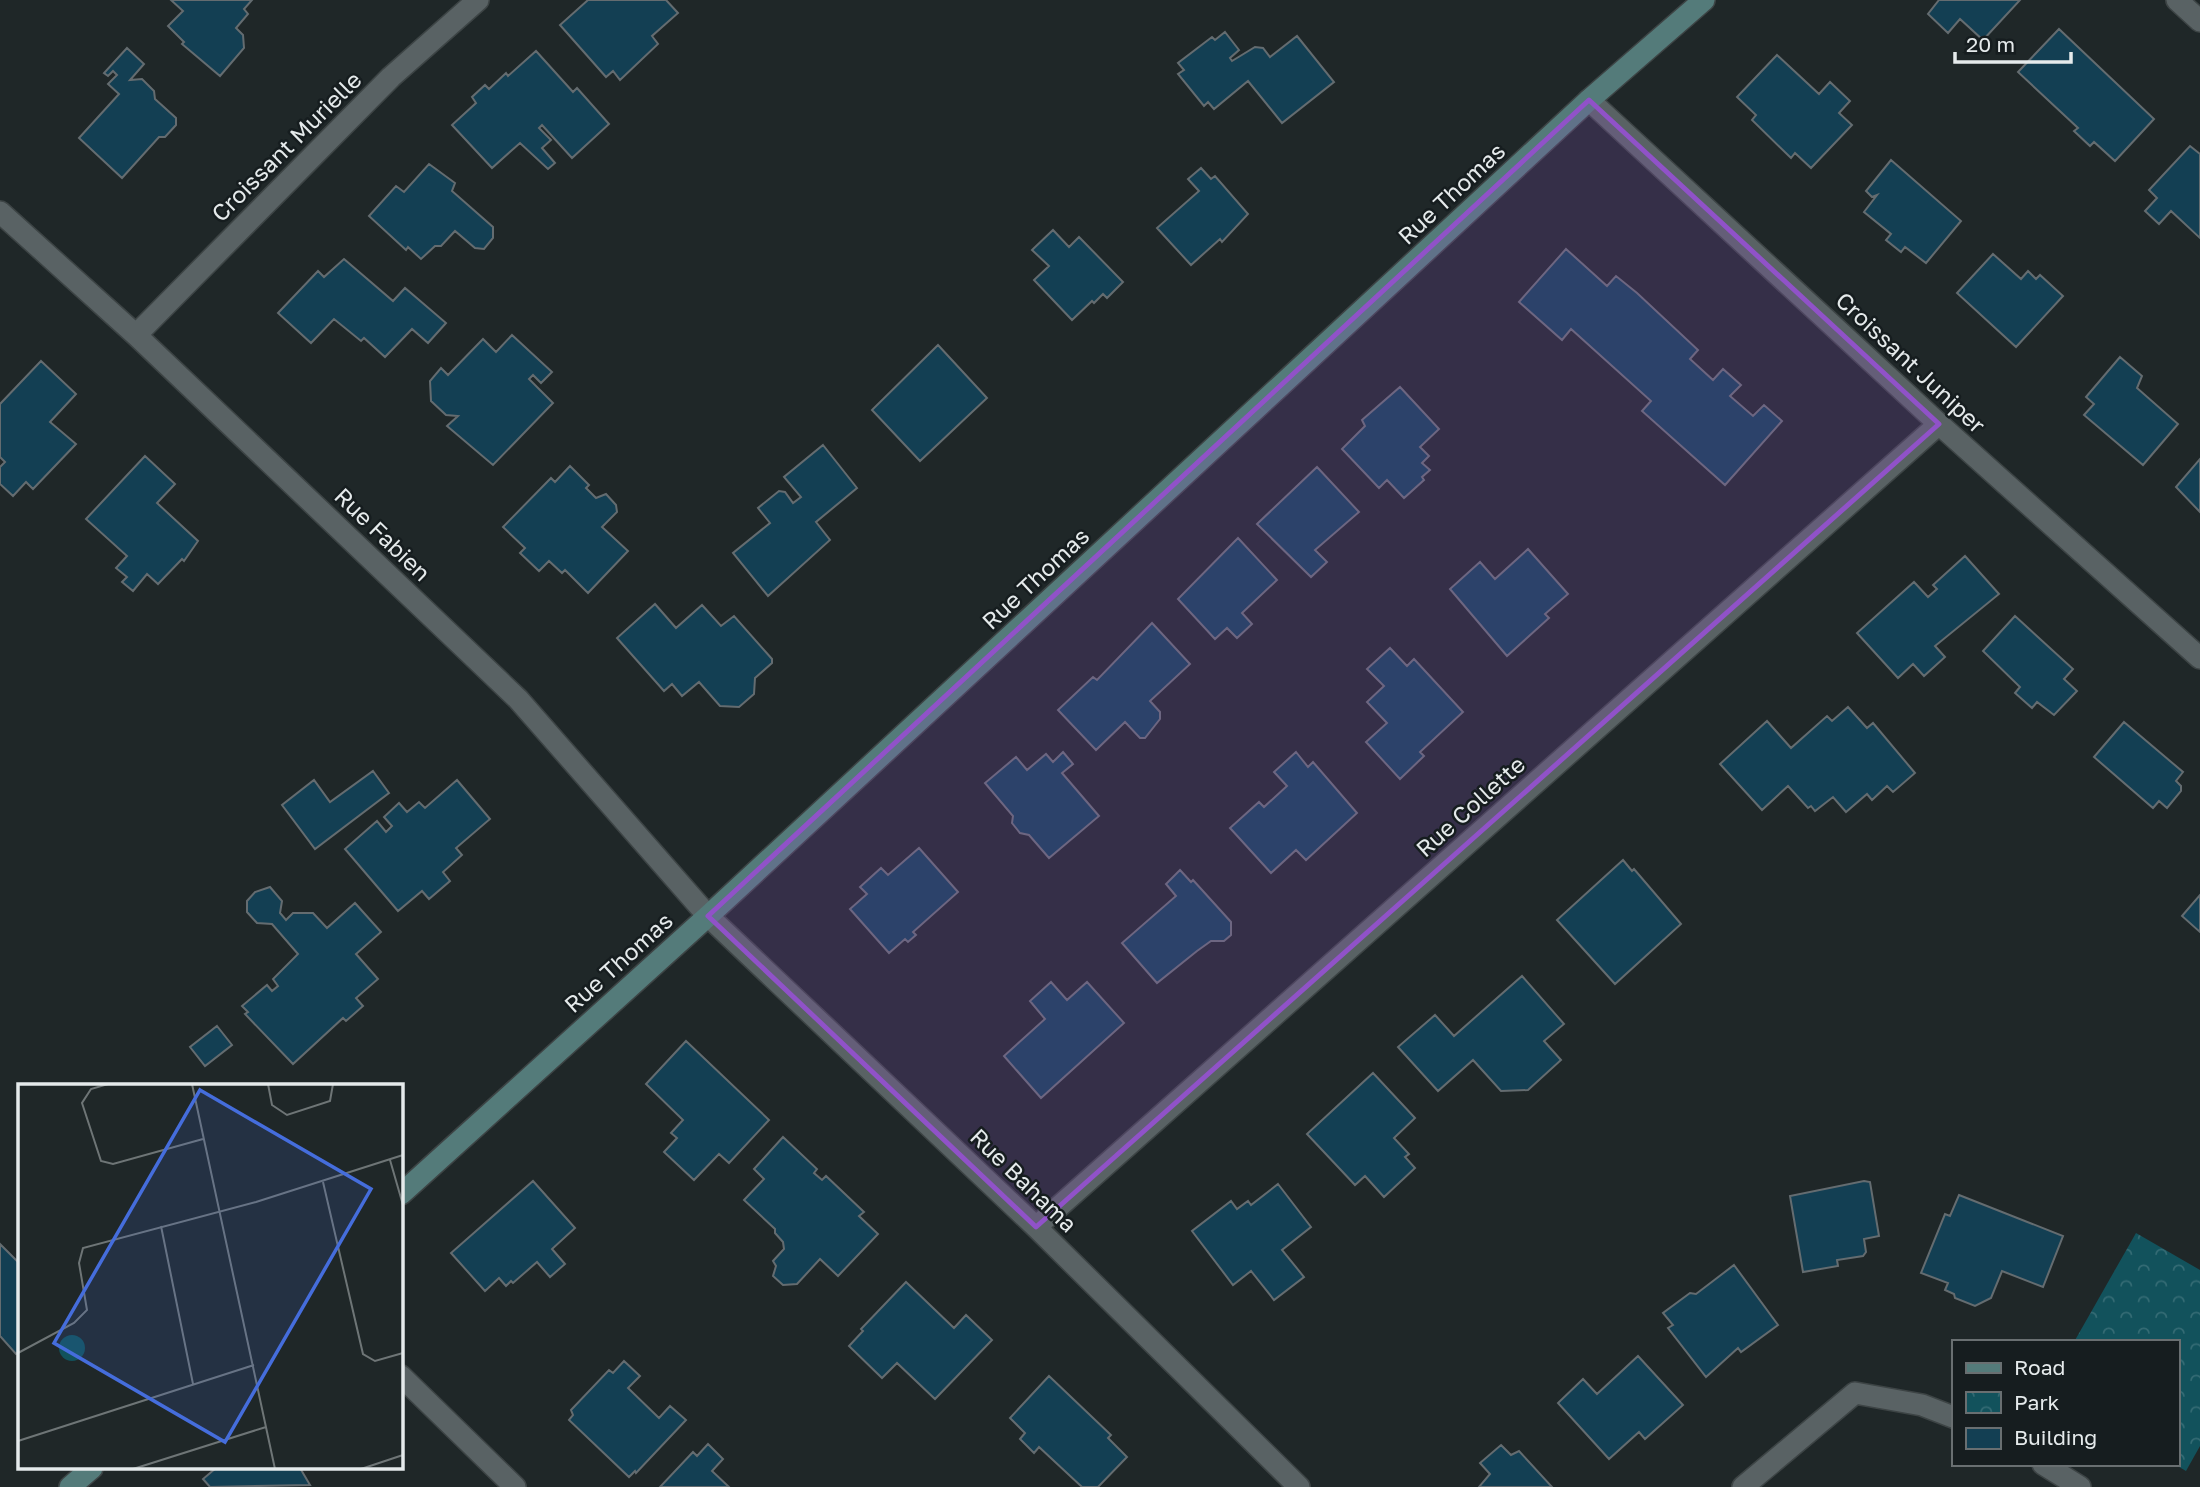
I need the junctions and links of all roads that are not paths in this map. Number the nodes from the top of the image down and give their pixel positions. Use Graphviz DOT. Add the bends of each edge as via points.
graph roads {
  1 [pos="478,0"];
  2 [pos="1704,0"];
  3 [pos="2177,0"];
  4 [pos="2200,21"];
  5 [pos="1590,100"];
  6 [pos="0,212"];
  7 [pos="136,335"];
  8 [pos="1940,424"];
  9 [pos="2200,658"];
  10 [pos="708,916"];
  11 [pos="402,1193"];
  12 [pos="1036,1227"];
  13 [pos="402,1377"];
  14 [pos="1952,1417"];
  15 [pos="2046,1466"];
  16 [pos="90,1470"];
  17 [pos="70,1487"];
  18 [pos="515,1487"];
  19 [pos="1299,1487"];
  20 [pos="1743,1487"];
  21 [pos="2080,1487"];
  1 -- 7 [label="street, Croissant Murielle" via="391,77"];
  2 -- 5 [label="street, Rue Thomas"];
  3 -- 4 [label="street"];
  5 -- 8 [label="street, Croissant Juniper"];
  5 -- 10 [label="street, Rue Thomas"];
  6 -- 7 [label="street, Rue Fabien"];
  7 -- 10 [label="street, Rue Fabien" via="518,699"];
  8 -- 9 [label="street, Croissant Juniper"];
  8 -- 12 [label="street, Rue Collette"];
  10 -- 11 [label="street, Rue Thomas"];
  10 -- 12 [label="street, Rue Bahama"];
  12 -- 19 [label="street, Rue Bahama"];
  13 -- 18 [label="street"];
  14 -- 20 [label="street" via="1922,1405 1855,1393"];
  15 -- 21 [label="street"];
  16 -- 17 [label="street"];
}
